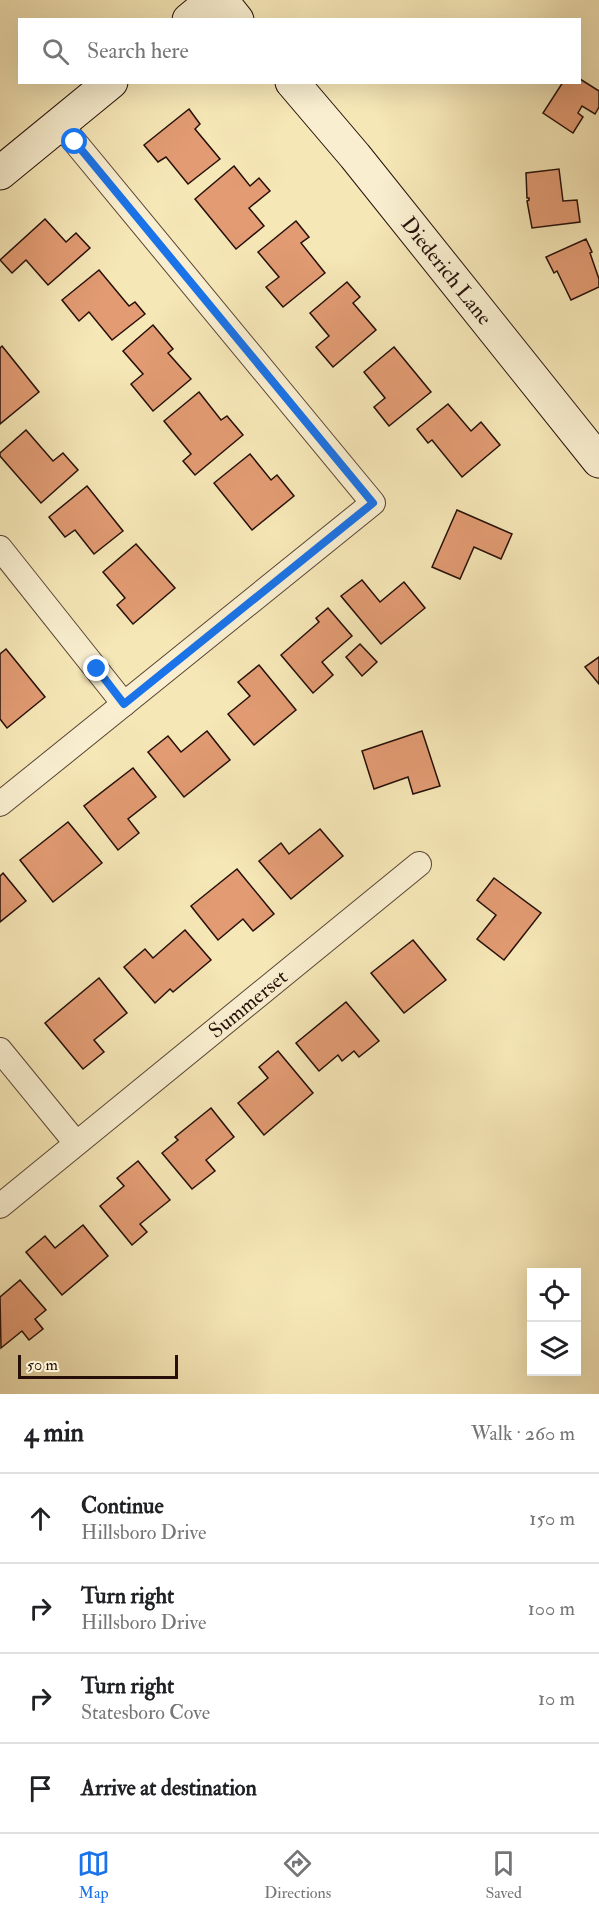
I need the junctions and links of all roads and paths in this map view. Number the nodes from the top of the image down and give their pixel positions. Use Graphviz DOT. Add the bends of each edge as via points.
graph roads {
  1 [pos="213,0"];
  2 [pos="221,0"];
  3 [pos="191,18"];
  4 [pos="235,18"];
  5 [pos="109,84"];
  6 [pos="294,84"];
  7 [pos="60,124"];
  8 [pos="0,173"];
  9 [pos="599,461"];
  10 [pos="0,548"];
  11 [pos="124,704"];
  12 [pos="0,804"];
  13 [pos="419,864"];
  14 [pos="0,1050"];
  15 [pos="76,1143"];
  16 [pos="0,1206"];
  1 -- 3 [label="street"];
  2 -- 4 [label="street"];
  5 -- 7 [label="street"];
  6 -- 9 [label="street, Diederich Lane"];
  7 -- 8 [label="street"];
  7 -- 11 [label="street" via="373,503"];
  10 -- 11 [label="street"];
  11 -- 12 [label="street"];
  13 -- 15 [label="street, Summerset"];
  14 -- 15 [label="street"];
  15 -- 16 [label="street, Summerset"];
}
